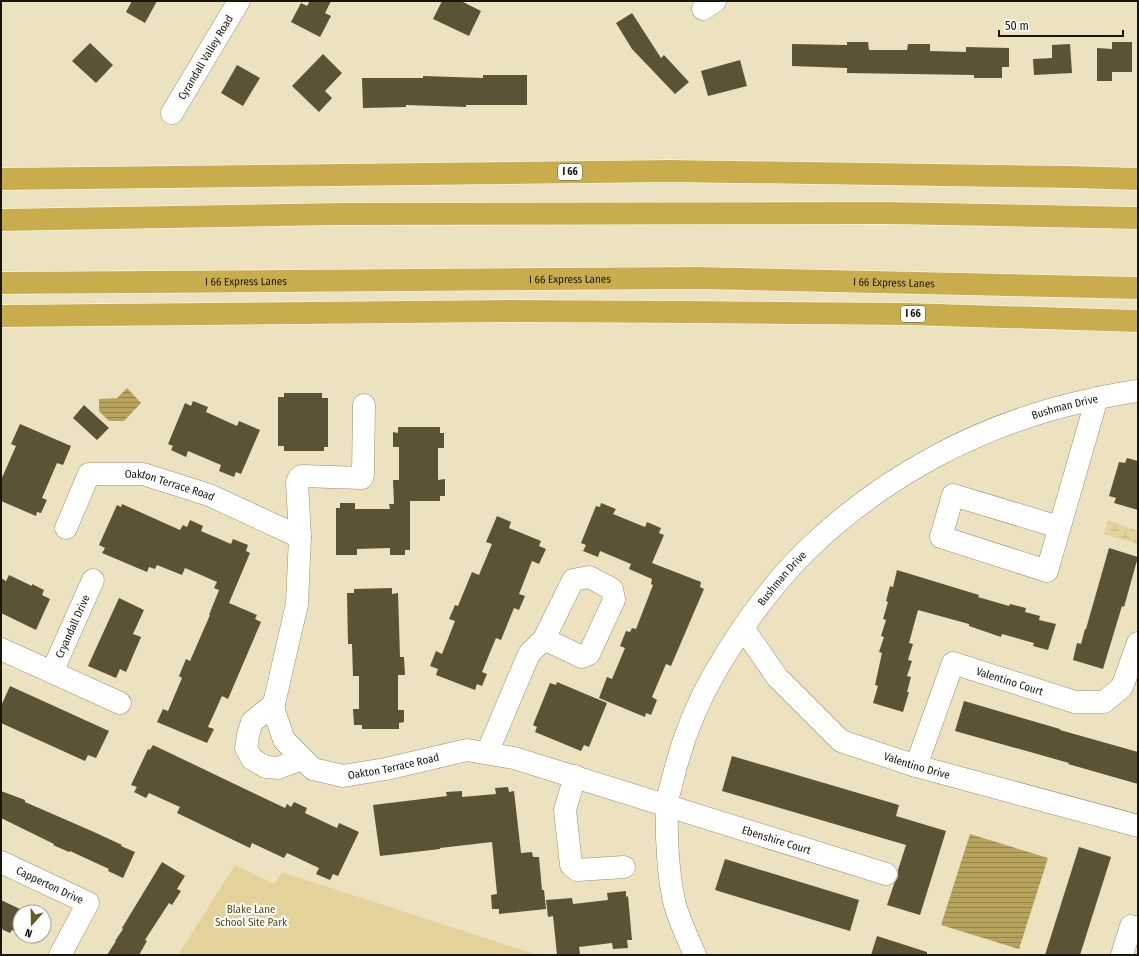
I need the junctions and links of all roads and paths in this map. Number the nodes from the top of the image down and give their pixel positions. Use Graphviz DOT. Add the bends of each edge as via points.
graph roads {
  1 [pos="239,1"];
  2 [pos="172,113"];
  3 [pos="1,179"];
  4 [pos="1138,179"];
  5 [pos="1138,218"];
  6 [pos="1,220"];
  7 [pos="1,283"];
  8 [pos="1138,288"];
  9 [pos="1,316"];
  10 [pos="1138,321"];
  11 [pos="1138,391"];
  12 [pos="1096,398"];
  13 [pos="364,405"];
  14 [pos="1060,527"];
  15 [pos="66,528"];
  16 [pos="300,537"];
  17 [pos="93,580"];
  18 [pos="743,628"];
  19 [pos="544,639"];
  20 [pos="1138,642"];
  21 [pos="1,649"];
  22 [pos="52,672"];
  23 [pos="120,703"];
  24 [pos="274,704"];
  25 [pos="487,753"];
  26 [pos="302,758"];
  27 [pos="916,766"];
  28 [pos="575,776"];
  29 [pos="667,804"];
  30 [pos="1138,826"];
  31 [pos="1,862"];
  32 [pos="624,867"];
  33 [pos="886,874"];
  34 [pos="1138,928"];
  35 [pos="60,955"];
  36 [pos="695,955"];
  37 [pos="1122,955"];
  1 -- 2 [label="street, Cyrandall Valley Road"];
  3 -- 4 [label="highway, I 66" via="670,171"];
  5 -- 6 [label="highway" via="879,212 341,214"];
  7 -- 8 [label="highway, I 66 Express Lanes" via="698,278"];
  9 -- 10 [label="highway, I 66" via="516,311 906,314"];
  11 -- 12 [label="street, Bushman Drive"];
  12 -- 14 [label="street"];
  12 -- 18 [label="street, Bushman Drive" via="1012,421 960,443 910,470 840,520 807,550"];
  13 -- 16 [label="street, Oakton Terrace Road" via="362,478 299,478 297,482"];
  14 -- 14 [label="street" via="1047,571 941,537 953,496"];
  15 -- 16 [label="street, Oakton Terrace Road" via="88,474 143,474 209,495"];
  16 -- 24 [label="street, Oakton Terrace Road" via="297,604"];
  17 -- 22 [label="street, Cryandall Drive"];
  18 -- 27 [label="street, Valentino Drive" via="776,677 841,740"];
  18 -- 29 [label="street, Bushman Drive" via="708,685 689,725 679,753"];
  19 -- 25 [label="street" via="529,654"];
  20 -- 27 [label="street, Valentino Court" via="1122,687 1104,702 1075,702 953,663"];
  21 -- 22 [label="street, Cryandall Drive"];
  22 -- 23 [label="street, Cryandall Drive"];
  24 -- 26 [label="street, Oakton Terrace Road" via="273,708 284,740"];
  24 -- 26 [label="street" via="252,722 246,748 252,759 266,767 278,768"];
  25 -- 26 [label="street, Oakton Terrace Road" via="467,750 343,776 313,769"];
  25 -- 28 [label="street, Oakton Terrace Road"];
  27 -- 30 [label="street, Valentino Drive"];
  28 -- 29 [label="street, Oakton Terrace Road"];
  28 -- 32 [label="street" via="565,810 571,865 577,870"];
  29 -- 33 [label="street, Ebenshire Court"];
  29 -- 36 [label="street, Bushman Drive" via="670,876 675,905"];
  31 -- 35 [label="street, Capperton Drive" via="88,903"];
  34 -- 37 [label="street" via="1131,926"];
}
